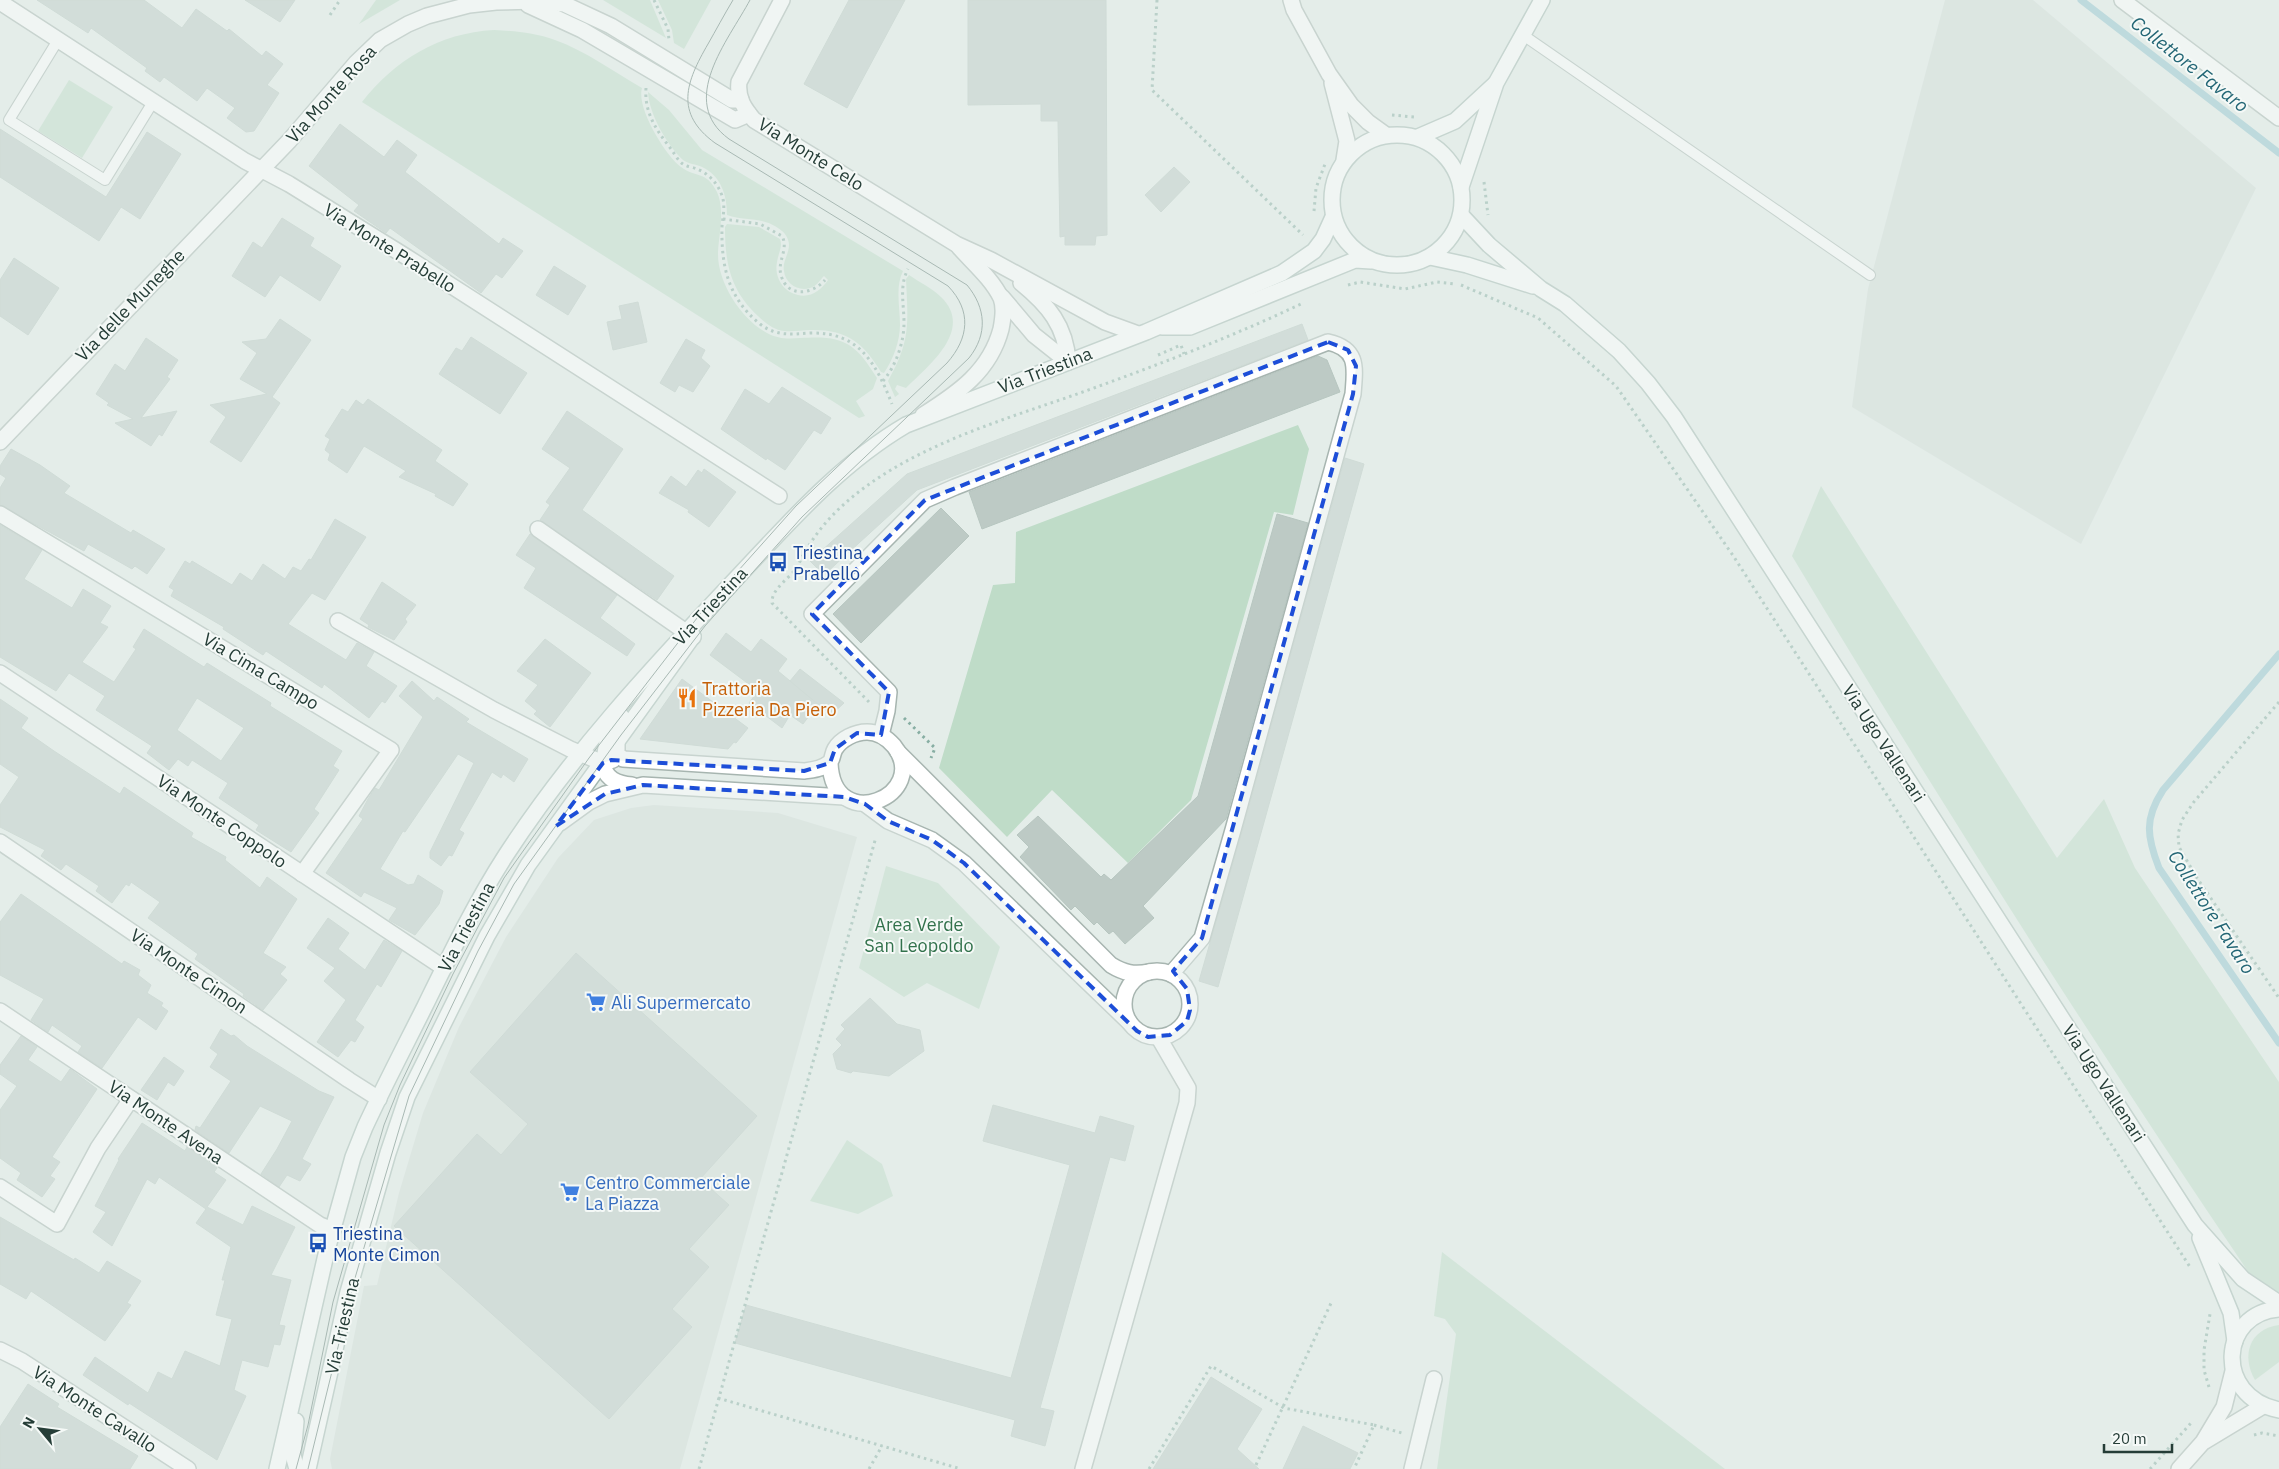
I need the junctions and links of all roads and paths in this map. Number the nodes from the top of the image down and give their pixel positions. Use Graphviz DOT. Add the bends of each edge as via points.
graph roads {
  1 [pos="340,0"];
  2 [pos="654,0"];
  3 [pos="782,0"];
  4 [pos="1157,0"];
  5 [pos="1290,0"];
  6 [pos="1542,0"];
  7 [pos="2122,0"];
  8 [pos="0,2"];
  9 [pos="522,2"];
  10 [pos="330,15"];
  11 [pos="1523,35"];
  12 [pos="58,40"];
  13 [pos="670,46"];
  14 [pos="1329,74"];
  15 [pos="1496,83"];
  16 [pos="646,84"];
  17 [pos="741,100"];
  18 [pos="153,102"];
  19 [pos="749,114"];
  20 [pos="1384,114"];
  21 [pos="1423,117"];
  22 [pos="2279,118"];
  23 [pos="1386,134"];
  24 [pos="1418,137"];
  25 [pos="1329,156"];
  26 [pos="1344,160"];
  27 [pos="261,170"];
  28 [pos="1461,187"];
  29 [pos="1461,215"];
  30 [pos="1314,216"];
  31 [pos="1333,217"];
  32 [pos="723,219"];
  33 [pos="1309,231"];
  34 [pos="956,244"];
  35 [pos="1430,256"];
  36 [pos="1373,261"];
  37 [pos="999,264"];
  38 [pos="908,269"];
  39 [pos="1870,275"];
  40 [pos="825,280"];
  41 [pos="1346,285"];
  42 [pos="1541,289"];
  43 [pos="997,291"];
  44 [pos="1156,327"];
  45 [pos="1138,334"];
  46 [pos="1184,354"];
  47 [pos="1158,355"];
  48 [pos="1068,362"];
  49 [pos="883,381"];
  50 [pos="892,404"];
  51 [pos="906,425"];
  52 [pos="0,442"];
  53 [pos="779,496"];
  54 [pos="0,514"];
  55 [pos="538,529"];
  56 [pos="338,621"];
  57 [pos="689,634"];
  58 [pos="650,670"];
  59 [pos="0,673"];
  60 [pos="2279,702"];
  61 [pos="908,720"];
  62 [pos="881,735"];
  63 [pos="616,744"];
  64 [pos="898,752"];
  65 [pos="580,754"];
  66 [pos="931,758"];
  67 [pos="621,759"];
  68 [pos="603,763"];
  69 [pos="830,763"];
  70 [pos="642,785"];
  71 [pos="844,797"];
  72 [pos="865,804"];
  73 [pos="556,826"];
  74 [pos="876,837"];
  75 [pos="0,842"];
  76 [pos="302,874"];
  77 [pos="444,968"];
  78 [pos="1149,972"];
  79 [pos="1171,974"];
  80 [pos="2279,998"];
  81 [pos="0,1011"];
  82 [pos="1129,1022"];
  83 [pos="1159,1038"];
  84 [pos="131,1099"];
  85 [pos="379,1099"];
  86 [pos="0,1187"];
  87 [pos="2195,1225"];
  88 [pos="327,1228"];
  89 [pos="2191,1268"];
  90 [pos="1332,1301"];
  91 [pos="2279,1303"];
  92 [pos="2208,1308"];
  93 [pos="2279,1309"];
  94 [pos="2235,1341"];
  95 [pos="0,1350"];
  96 [pos="301,1367"];
  97 [pos="2233,1371"];
  98 [pos="1434,1380"];
  99 [pos="2208,1394"];
  100 [pos="718,1398"];
  101 [pos="2263,1406"];
  102 [pos="1284,1408"];
  103 [pos="2279,1410"];
  104 [pos="2194,1419"];
  105 [pos="1374,1425"];
  106 [pos="1404,1433"];
  107 [pos="2279,1436"];
  108 [pos="2250,1437"];
  109 [pos="2203,1442"];
  110 [pos="882,1446"];
  111 [pos="1256,1465"];
  112 [pos="188,1469"];
  113 [pos="277,1469"];
  114 [pos="297,1469"];
  115 [pos="308,1469"];
  116 [pos="698,1469"];
  117 [pos="869,1469"];
  118 [pos="961,1469"];
  119 [pos="1083,1469"];
  120 [pos="1149,1469"];
  121 [pos="1354,1469"];
  122 [pos="1412,1469"];
  123 [pos="2150,1469"];
  124 [pos="2179,1469"];
  1 -- 10 [label="path"];
  2 -- 13 [label="path" via="668,29"];
  3 -- 17 [label="street" via="742,74 738,93"];
  4 -- 33 [label="path" via="1152,90 1307,238"];
  5 -- 14 [label="street"];
  6 -- 11 [label="street"];
  7 -- 22 [label="street"];
  8 -- 12 [label="street, Via Monte Prabello"];
  9 -- 17 [label="street, Via Monte Rosa" via="550,2 580,10 732,100"];
  9 -- 19 [label="street, Via Monte Rosa" via="582,30 735,120"];
  9 -- 27 [label="street, Via Monte Rosa" via="469,5 427,16 380,40"];
  11 -- 15 [label="street"];
  11 -- 39 [label="lane"];
  12 -- 18 [label="street, Via Monte Prabello"];
  12 -- 18 [label="lane" via="9,120 104,180"];
  14 -- 23 [label="street" via="1356,111"];
  14 -- 26 [label="street" via="1347,141"];
  15 -- 24 [label="street" via="1455,121"];
  15 -- 28 [label="street"];
  16 -- 32 [label="path" via="648,113 655,128 682,163 704,172 715,182 724,201"];
  17 -- 19 [label="street, Via Monte Celo"];
  18 -- 27 [label="street, Via Monte Prabello"];
  19 -- 34 [label="street, Via Monte Celo" via="767,129"];
  20 -- 21 [label="path"];
  23 -- 24 [label="street"];
  23 -- 26 [label="street" via="1362,143"];
  24 -- 28 [label="street" via="1446,156"];
  25 -- 30 [label="path" via="1316,188"];
  26 -- 31 [label="street" via="1334,178 1331,197"];
  27 -- 52 [label="street, Via delle Muneghe"];
  27 -- 53 [label="street, Via Monte Prabello" via="405,256"];
  28 -- 29 [label="street"];
  29 -- 35 [label="street" via="1444,246"];
  29 -- 42 [label="street, Via Ugo Vallenari" via="1489,245"];
  31 -- 36 [label="street" via="1355,251"];
  31 -- 44 [label="street" via="1323,239 1302,261 1282,273"];
  32 -- 40 [label="path" via="760,224 782,236 785,247 780,262 781,276 792,289 808,292"];
  32 -- 49 [label="path" via="724,267 731,287 747,312 777,333 827,334 850,341 864,353"];
  34 -- 37 [label="street, Via Monte Celo"];
  34 -- 43 [label="street, Via Monte Celo"];
  35 -- 36 [label="street" via="1412,264 1392,266"];
  35 -- 42 [label="street, Via Ugo Vallenari"];
  36 -- 44 [label="street, Via Triestina" via="1355,260 1190,328"];
  37 -- 45 [label="street, Via Monte Celo" via="1104,322"];
  37 -- 48 [label="street, Via Monte Celo" via="1034,294 1059,324 1067,344"];
  38 -- 49 [label="path" via="902,279 903,340"];
  41 -- 89 [label="path" via="1360,282 1405,289 1437,282 1459,284 1538,318 1616,386 1734,557"];
  42 -- 87 [label="street, Via Ugo Vallenari" via="1565,304 1618,352 1674,417"];
  43 -- 48 [label="street, Via Monte Celo" via="1034,335"];
  43 -- 51 [label="street, Via Monte Celo" via="1003,305 1003,316 988,361 962,389"];
  44 -- 45 [label="street, Via Triestina"];
  45 -- 48 [label="street, Via Triestina"];
  46 -- 47 [label="path" via="1181,345"];
  48 -- 51 [label="street, Via Triestina"];
  49 -- 50 [label="path"];
  51 -- 57 [label="street, Via Triestina" via="845,468 799,512"];
  54 -- 76 [label="street, Via Cima Campo" via="390,750"];
  55 -- 57 [label="street"];
  56 -- 65 [label="street" via="494,710"];
  57 -- 58 [label="street, Via Triestina"];
  57 -- 63 [label="street, Via Triestina"];
  58 -- 65 [label="street, Via Triestina"];
  58 -- 68 [label="street" via="636,699 610,732"];
  59 -- 76 [label="street, Via Monte Coppolo"];
  60 -- 80 [label="path" via="2193,803 2178,834 2179,847 2197,878"];
  61 -- 66 [label="path" via="935,748"];
  62 -- 64 [label="street"];
  62 -- 69 [label="street" via="857,733 845,739 835,749"];
  62 -- 79 [label="street" via="889,692 812,614 925,500 1328,342 1348,350 1356,366 1353,394 1233,830 1202,938"];
  63 -- 67 [label="street"];
  63 -- 68 [label="street, Via Triestina"];
  64 -- 72 [label="street" via="902,763 897,786 880,802"];
  64 -- 78 [label="street" via="1111,965 1128,973"];
  65 -- 68 [label="street"];
  65 -- 77 [label="street, Via Triestina" via="494,873"];
  67 -- 68 [label="street"];
  67 -- 69 [label="street" via="804,771"];
  68 -- 70 [label="street" via="606,774 615,782"];
  68 -- 73 [label="street, Via Triestina"];
  69 -- 71 [label="street" via="830,775"];
  70 -- 71 [label="street"];
  70 -- 73 [label="street" via="589,802"];
  71 -- 72 [label="street"];
  72 -- 82 [label="street" via="888,821 932,840 964,863"];
  73 -- 115 [label="street, Via Triestina" via="528,865 487,936 407,1097 348,1292"];
  74 -- 100 [label="path"];
  75 -- 85 [label="street, Via Monte Cimon"];
  76 -- 77 [label="street, Via Monte Coppolo"];
  77 -- 85 [label="street, Via Triestina"];
  78 -- 79 [label="street"];
  78 -- 82 [label="street" via="1129,986 1124,999 1124,1011"];
  79 -- 83 [label="street" via="1187,989 1190,1010 1180,1029"];
  81 -- 84 [label="street, Via Monte Avena"];
  82 -- 83 [label="street" via="1148,1037"];
  83 -- 119 [label="street" via="1188,1088 1187,1103"];
  84 -- 86 [label="street" via="98,1148 57,1224"];
  84 -- 88 [label="street, Via Monte Avena"];
  85 -- 88 [label="street, Via Triestina" via="358,1144"];
  87 -- 91 [label="street, Via Ugo Vallenari" via="2243,1278"];
  87 -- 94 [label="street, Via Ugo Vallenari" via="2231,1313"];
  88 -- 96 [label="street, Via Triestina"];
  90 -- 102 [label="path"];
  92 -- 99 [label="path" via="2204,1370"];
  93 -- 94 [label="street" via="2254,1317"];
  94 -- 97 [label="street, Via Ugo Vallenari"];
  95 -- 112 [label="street, Via Monte Cavallo"];
  96 -- 113 [label="street, Via Triestina"];
  96 -- 114 [label="street, Via Triestina" via="293,1455"];
  97 -- 101 [label="street" via="2239,1386"];
  97 -- 109 [label="street, Via Ugo Vallenari" via="2224,1407"];
  98 -- 122 [label="street"];
  100 -- 110 [label="path"];
  100 -- 116 [label="path"];
  101 -- 103 [label="street"];
  101 -- 109 [label="street"];
  102 -- 105 [label="path"];
  102 -- 111 [label="path"];
  102 -- 120 [label="path" via="1211,1366"];
  104 -- 123 [label="path"];
  105 -- 106 [label="path"];
  105 -- 121 [label="path"];
  107 -- 108 [label="path" via="2262,1433"];
  109 -- 124 [label="street"];
  110 -- 117 [label="path"];
  110 -- 118 [label="path"];
}
